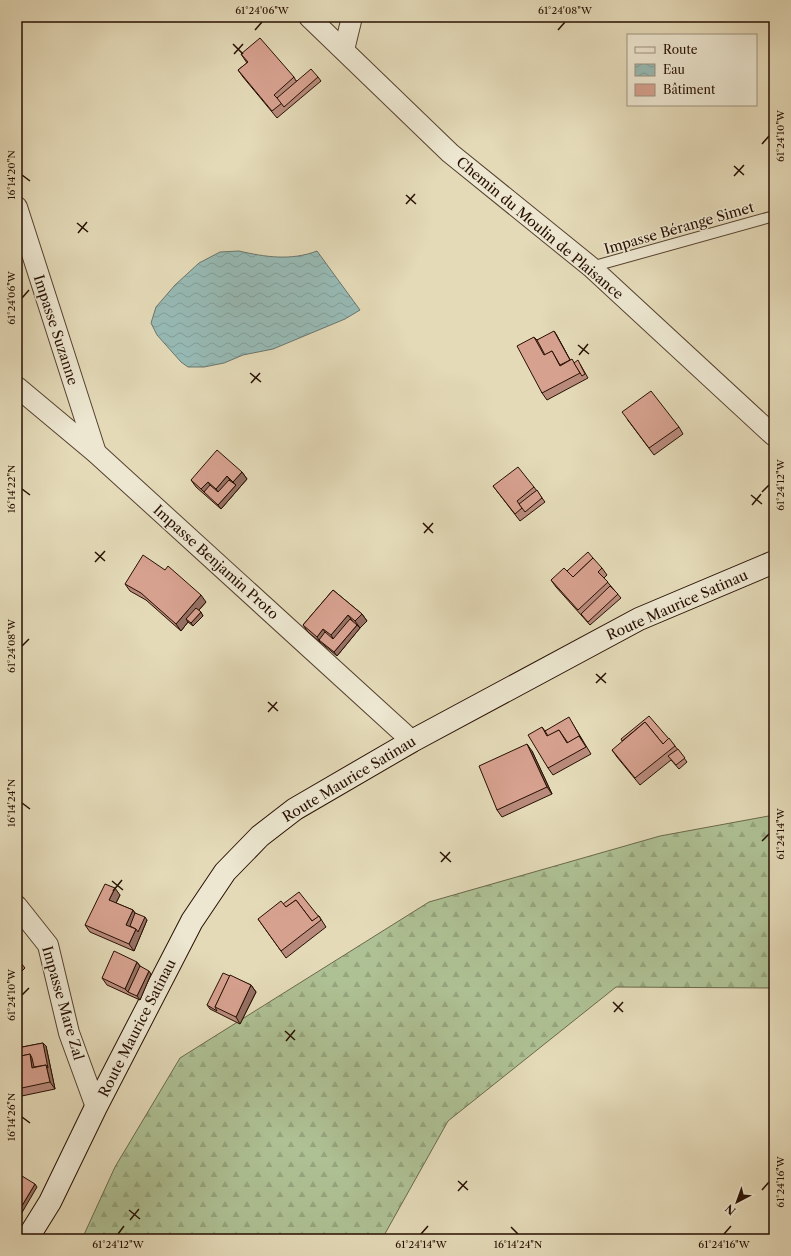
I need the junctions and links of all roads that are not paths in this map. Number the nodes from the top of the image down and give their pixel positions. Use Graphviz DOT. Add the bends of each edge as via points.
graph roads {
  1 [pos="309,17"];
  2 [pos="352,17"];
  3 [pos="344,50"];
  4 [pos="17,207"];
  5 [pos="774,216"];
  6 [pos="591,267"];
  7 [pos="17,387"];
  8 [pos="774,436"];
  9 [pos="96,453"];
  10 [pos="774,562"];
  11 [pos="412,741"];
  12 [pos="17,906"];
  13 [pos="96,1107"];
  14 [pos="27,1239"];
  1 -- 3 [label="street, Chemin du Moulin de Plaisance"];
  2 -- 3 [label="street"];
  3 -- 6 [label="street, Chemin du Moulin de Plaisance" via="450,153"];
  4 -- 9 [label="street, Impasse Suzanne"];
  5 -- 6 [label="lane, Impasse Bérange Simet"];
  6 -- 8 [label="street, Chemin du Moulin de Plaisance"];
  7 -- 9 [label="street, Impasse Benjamin Proto"];
  9 -- 11 [label="street, Impasse Benjamin Proto"];
  10 -- 11 [label="main road, Route Maurice Satinau" via="639,620"];
  11 -- 13 [label="main road, Route Maurice Satinau" via="295,809 260,836 225,872 192,921"];
  12 -- 13 [label="street, Impasse Mare Zal" via="48,945 68,1033"];
  13 -- 14 [label="main road, Route Maurice Satinau" via="50,1202"];
}
